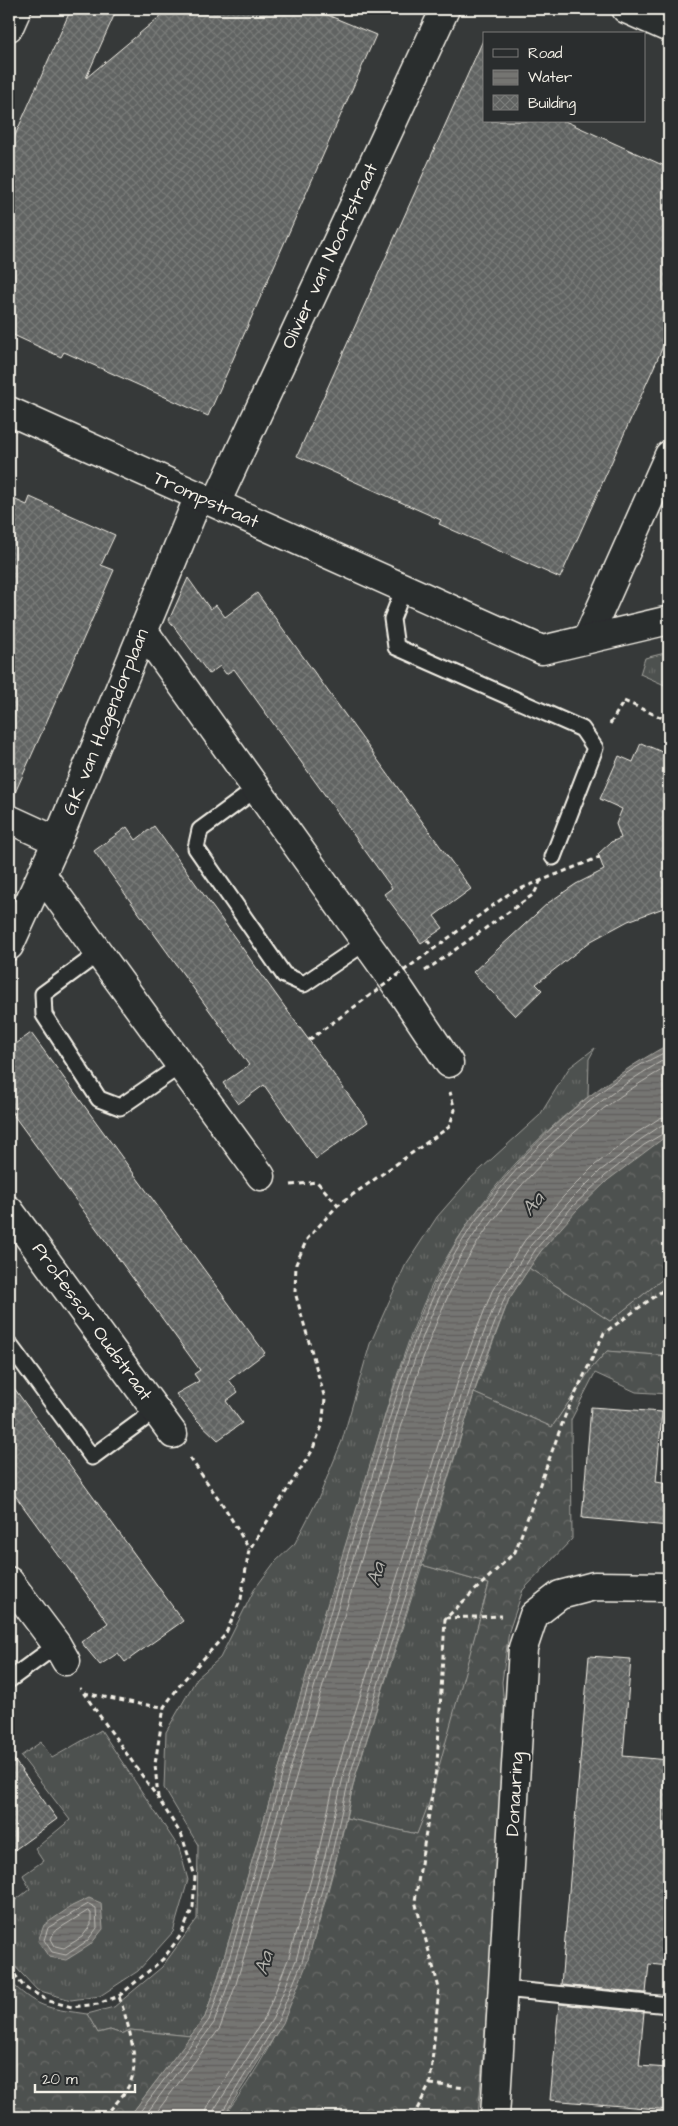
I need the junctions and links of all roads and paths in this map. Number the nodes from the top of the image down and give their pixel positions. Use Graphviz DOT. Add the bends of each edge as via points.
graph roads {
  1 [pos="17,9"];
  2 [pos="445,9"];
  3 [pos="626,9"];
  4 [pos="9,27"];
  5 [pos="669,28"];
  6 [pos="9,411"];
  7 [pos="669,455"];
  8 [pos="207,500"];
  9 [pos="404,588"];
  10 [pos="669,620"];
  11 [pos="142,630"];
  12 [pos="587,638"];
  13 [pos="669,721"];
  14 [pos="595,748"];
  15 [pos="256,789"];
  16 [pos="9,819"];
  17 [pos="58,841"];
  18 [pos="553,857"];
  19 [pos="600,857"];
  20 [pos="42,875"];
  21 [pos="427,940"];
  22 [pos="366,942"];
  23 [pos="9,946"];
  24 [pos="434,949"];
  25 [pos="99,953"];
  26 [pos="400,990"];
  27 [pos="309,1040"];
  28 [pos="449,1063"];
  29 [pos="182,1065"];
  30 [pos="261,1176"];
  31 [pos="338,1205"];
  32 [pos="9,1210"];
  33 [pos="669,1286"];
  34 [pos="9,1344"];
  35 [pos="156,1410"];
  36 [pos="173,1434"];
  37 [pos="250,1550"];
  38 [pos="9,1581"];
  39 [pos="669,1587"];
  40 [pos="534,1615"];
  41 [pos="445,1618"];
  42 [pos="61,1653"];
  43 [pos="9,1680"];
  44 [pos="83,1693"];
  45 [pos="164,1707"];
  46 [pos="158,1798"];
  47 [pos="9,1967"];
  48 [pos="503,1989"];
  49 [pos="119,1996"];
  50 [pos="669,2005"];
  51 [pos="104,2117"];
  52 [pos="413,2117"];
  53 [pos="495,2117"];
  1 -- 4 [label="street"];
  2 -- 8 [label="street, Olivier van Noortstraat"];
  3 -- 5 [label="street"];
  6 -- 8 [label="street, Trompstraat"];
  7 -- 12 [label="street"];
  8 -- 9 [label="street, Trompstraat"];
  8 -- 11 [label="street, G.K. van Hogendorplaan"];
  9 -- 12 [label="street, Trompstraat" via="542,650"];
  9 -- 14 [label="lane" via="392,619 396,646 582,728"];
  10 -- 12 [label="street, Trompstraat"];
  11 -- 15 [label="street"];
  11 -- 17 [label="street, G.K. van Hogendorplaan"];
  13 -- 14 [label="path" via="624,701"];
  14 -- 18 [label="lane"];
  15 -- 22 [label="street"];
  15 -- 22 [label="lane" via="200,830 196,848 284,975 304,984"];
  16 -- 17 [label="street"];
  17 -- 20 [label="street, G.K. van Hogendorplaan"];
  18 -- 26 [label="path" via="534,894"];
  19 -- 24 [label="path, bridge" via="510,893"];
  20 -- 23 [label="street, G.K. van Hogendorplaan"];
  20 -- 25 [label="street"];
  21 -- 24 [label="path"];
  22 -- 26 [label="street"];
  24 -- 27 [label="path, bridge"];
  25 -- 29 [label="street"];
  25 -- 29 [label="lane" via="43,994 44,1015 99,1099 120,1107"];
  26 -- 28 [label="street"];
  28 -- 31 [label="path" via="445,1074 455,1110 449,1127"];
  29 -- 30 [label="street"];
  30 -- 31 [label="path" via="281,1186 317,1182"];
  31 -- 37 [label="path" via="307,1239 296,1264 295,1292 325,1399 322,1426 312,1451"];
  32 -- 35 [label="street, Professor Oudstraat"];
  33 -- 41 [label="path" via="604,1333 565,1416 515,1552"];
  34 -- 35 [label="lane, Professor Oudstraat" via="92,1457"];
  35 -- 36 [label="street, Professor Oudstraat"];
  36 -- 37 [label="path"];
  37 -- 45 [label="path" via="241,1599 226,1634 182,1681"];
  38 -- 42 [label="street"];
  39 -- 40 [label="street" via="594,1586 560,1595"];
  40 -- 41 [label="path"];
  40 -- 48 [label="street, Donauring" via="523,1648"];
  41 -- 52 [label="path" via="437,1764 415,1901 439,1988 430,2084"];
  42 -- 43 [label="lane"];
  42 -- 44 [label="path"];
  44 -- 45 [label="path"];
  44 -- 46 [label="path"];
  45 -- 46 [label="path" via="155,1764"];
  46 -- 49 [label="path" via="182,1836 195,1876 193,1907 181,1936 163,1958"];
  47 -- 49 [label="path" via="24,1987 49,2001 72,2007 98,2004"];
  48 -- 50 [label="lane"];
  48 -- 53 [label="street, Donauring"];
  49 -- 51 [label="path" via="128,2023 134,2068 130,2084"];
}
